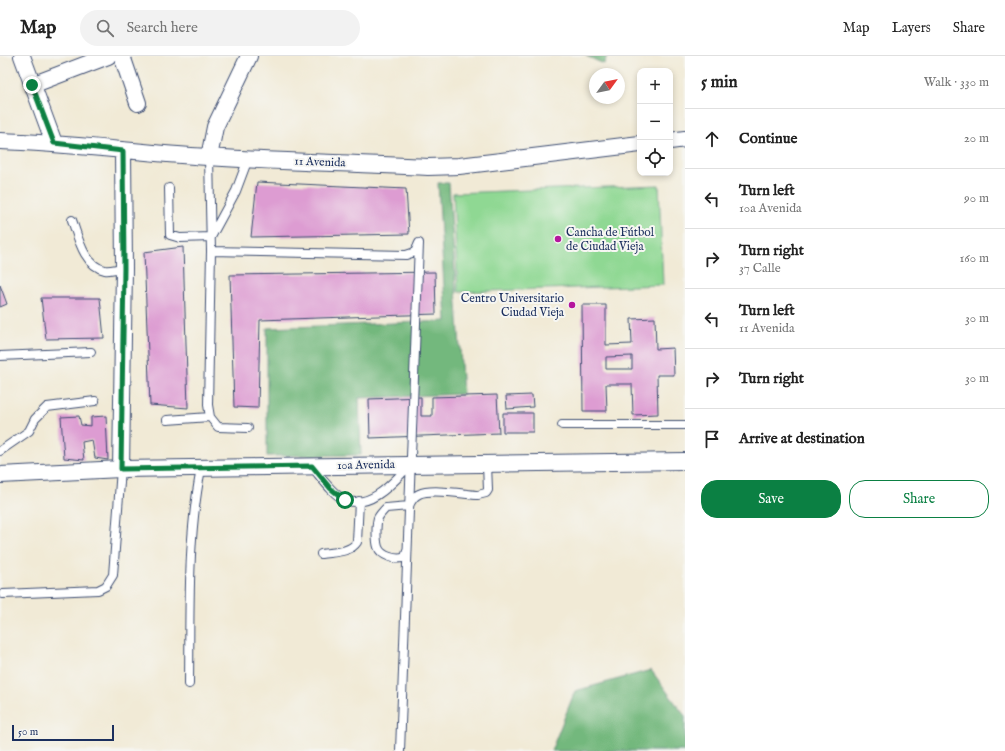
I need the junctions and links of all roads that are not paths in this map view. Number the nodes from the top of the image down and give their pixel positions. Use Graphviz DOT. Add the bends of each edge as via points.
graph roads {
  1 [pos="22,56"];
  2 [pos="108,56"];
  3 [pos="122,56"];
  4 [pos="249,56"];
  5 [pos="32,85"];
  6 [pos="138,103"];
  7 [pos="685,139"];
  8 [pos="0,141"];
  9 [pos="673,141"];
  10 [pos="54,143"];
  11 [pos="637,144"];
  12 [pos="123,151"];
  13 [pos="209,157"];
  14 [pos="248,159"];
  15 [pos="169,188"];
  16 [pos="72,220"];
  17 [pos="211,237"];
  18 [pos="211,251"];
  19 [pos="124,268"];
  20 [pos="91,352"];
  21 [pos="0,356"];
  22 [pos="95,401"];
  23 [pos="210,417"];
  24 [pos="167,420"];
  25 [pos="562,425"];
  26 [pos="685,425"];
  27 [pos="248,428"];
  28 [pos="0,450"];
  29 [pos="685,461"];
  30 [pos="487,464"];
  31 [pos="410,465"];
  32 [pos="312,466"];
  33 [pos="121,469"];
  34 [pos="201,469"];
  35 [pos="1,474"];
  36 [pos="359,501"];
  37 [pos="409,506"];
  38 [pos="321,554"];
  39 [pos="407,554"];
  40 [pos="3,594"];
  41 [pos="189,684"];
  42 [pos="400,751"];
  1 -- 5 [label="street"];
  2 -- 5 [label="street"];
  3 -- 6 [label="street"];
  4 -- 13 [label="street" via="215,127"];
  5 -- 10 [label="street"];
  7 -- 9 [label="street"];
  8 -- 10 [label="street, 11 Avenida"];
  10 -- 12 [label="street, 11 Avenida"];
  11 -- 14 [label="street, 11 Avenida" via="444,166"];
  12 -- 13 [label="street, 11 Avenida"];
  12 -- 19 [label="street"];
  13 -- 14 [label="street, 11 Avenida"];
  13 -- 17 [label="lane"];
  14 -- 17 [label="lane" via="236,191"];
  15 -- 17 [label="lane" via="170,235 180,238"];
  16 -- 19 [label="lane" via="82,248 90,261 98,268 107,270"];
  17 -- 18 [label="lane"];
  18 -- 23 [label="lane" via="208,405"];
  18 -- 31 [label="lane" via="406,255 415,252 418,243"];
  19 -- 33 [label="street"];
  20 -- 21 [label="lane"];
  22 -- 28 [label="lane" via="47,406 38,414 29,431"];
  23 -- 24 [label="lane"];
  23 -- 27 [label="lane" via="218,427"];
  25 -- 26 [label="lane"];
  29 -- 30 [label="street, 10a Avenida"];
  30 -- 31 [label="street, 10a Avenida"];
  30 -- 37 [label="lane" via="486,493 478,495 430,492 419,494"];
  31 -- 32 [label="street, 10a Avenida"];
  31 -- 36 [label="lane" via="377,495 366,501"];
  31 -- 37 [label="lane"];
  32 -- 34 [label="street, 10a Avenida"];
  32 -- 36 [label="lane" via="342,498"];
  33 -- 34 [label="street, 10a Avenida"];
  33 -- 35 [label="street, 10a Avenida"];
  33 -- 40 [label="lane" via="113,575 106,586 98,590"];
  34 -- 41 [label="lane" via="194,504 190,566"];
  36 -- 38 [label="lane" via="357,542 354,547"];
  37 -- 39 [label="lane"];
  37 -- 39 [label="lane" via="386,508 378,519 378,545 382,552 392,558 401,559"];
  39 -- 42 [label="lane"];
}
